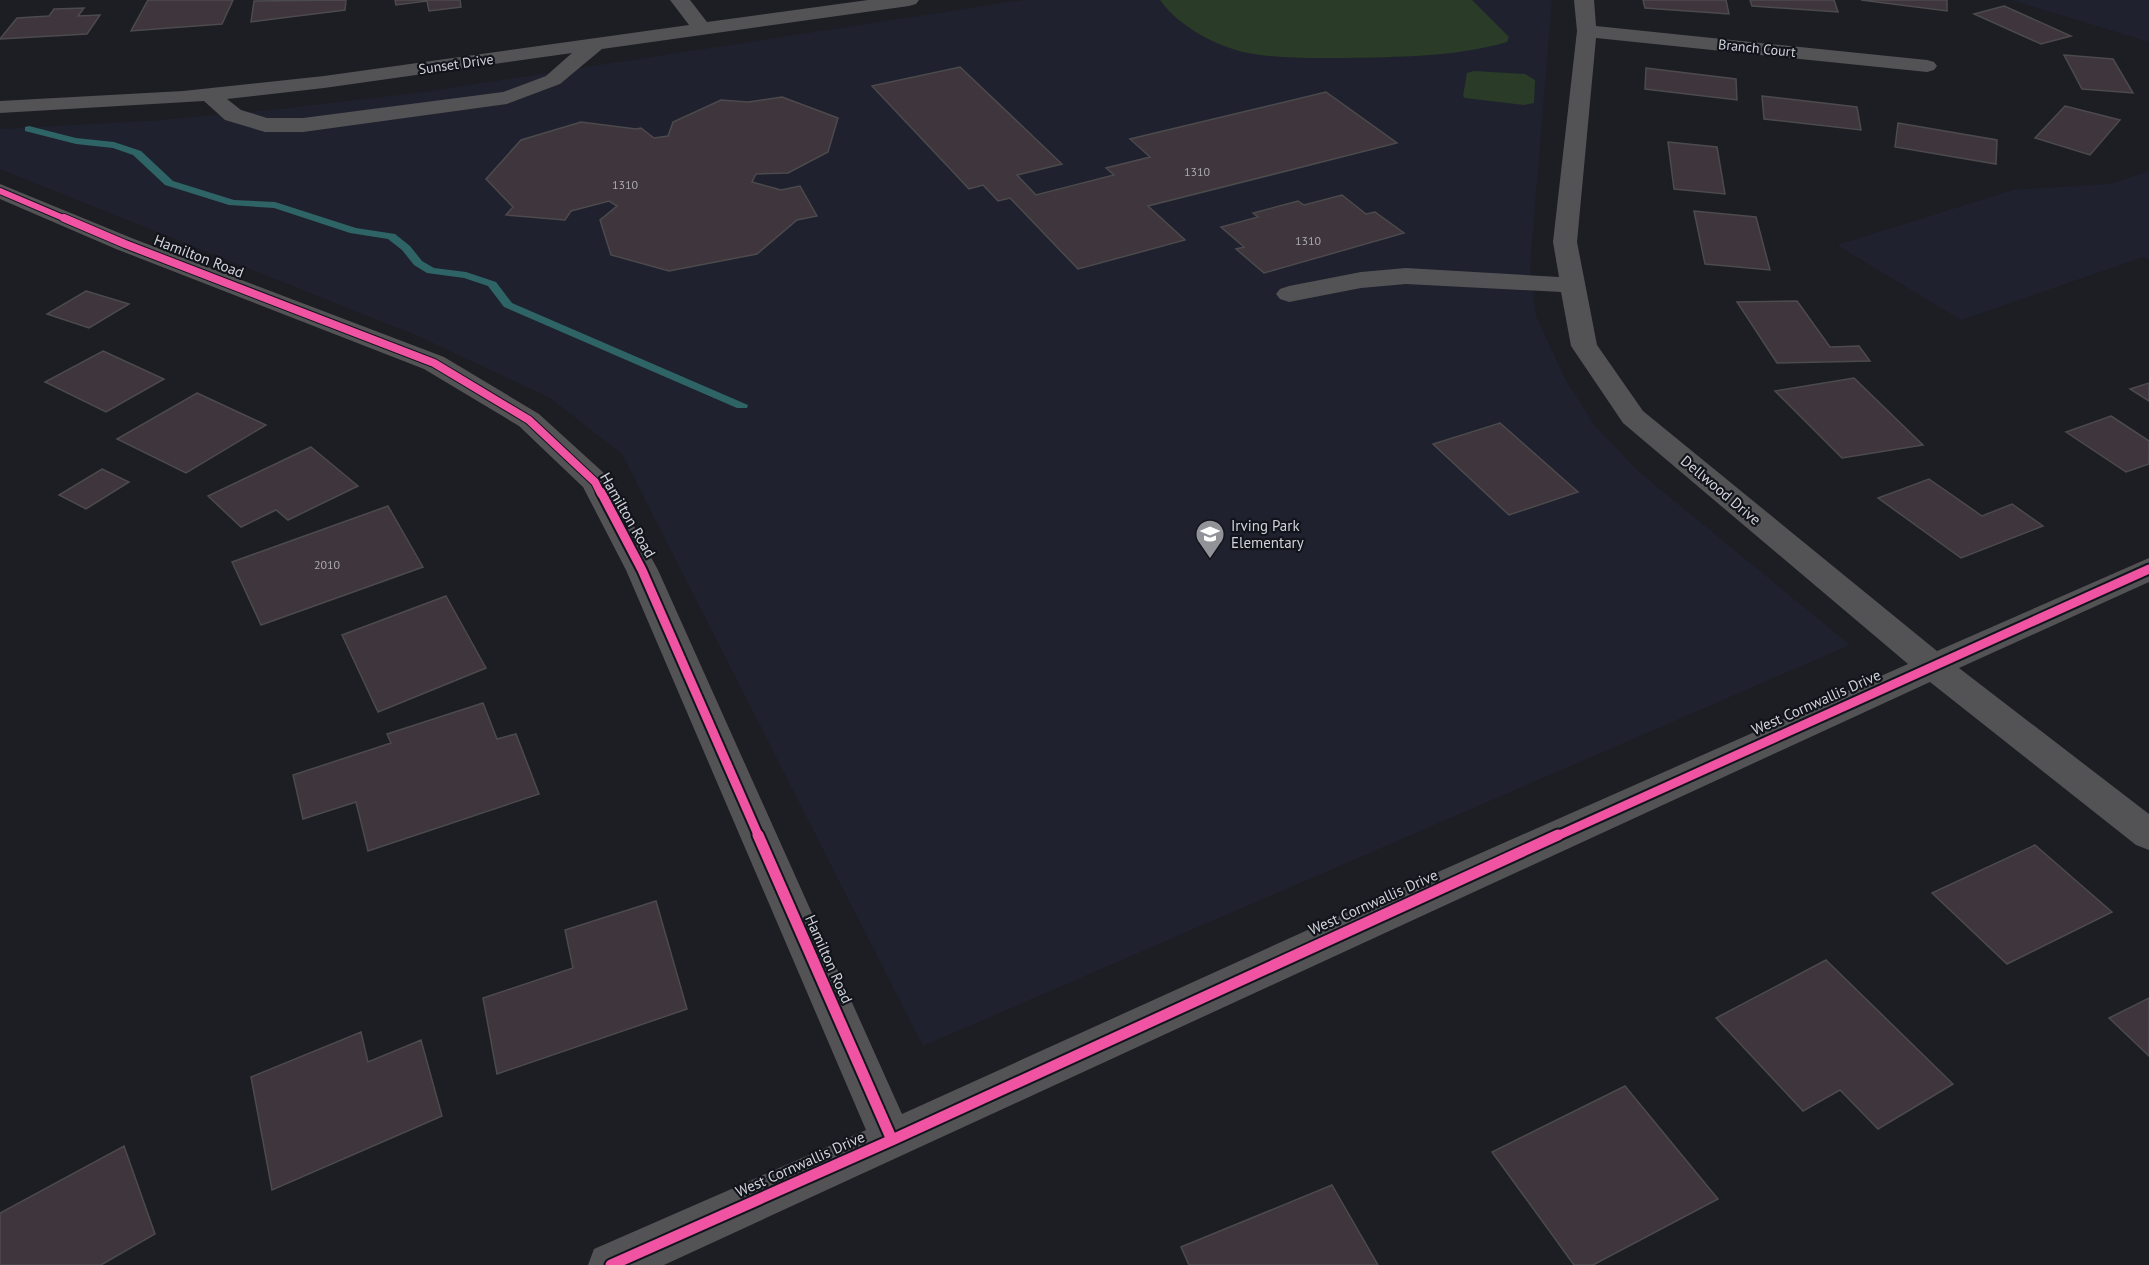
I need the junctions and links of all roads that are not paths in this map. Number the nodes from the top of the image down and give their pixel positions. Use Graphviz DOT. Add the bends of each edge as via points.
graph roads {
  1 [pos="680,0"];
  2 [pos="909,0"];
  3 [pos="1584,0"];
  4 [pos="702,29"];
  5 [pos="1587,31"];
  6 [pos="597,43"];
  7 [pos="1928,66"];
  8 [pos="208,94"];
  9 [pos="0,107"];
  10 [pos="0,191"];
  11 [pos="1573,285"];
  12 [pos="1289,294"];
  13 [pos="2149,569"];
  14 [pos="1933,666"];
  15 [pos="2149,835"];
  16 [pos="892,1140"];
  17 [pos="611,1265"];
  1 -- 4 [label="street"];
  2 -- 4 [label="street, Sunset Drive"];
  3 -- 5 [label="street, Dellwood Drive"];
  4 -- 6 [label="street, Sunset Drive"];
  5 -- 7 [label="street, Branch Court"];
  5 -- 11 [label="street, Dellwood Drive" via="1565,242"];
  6 -- 8 [label="street, Sunset Drive" via="441,67"];
  6 -- 8 [label="street" via="553,80 496,100 303,125 265,125 233,115"];
  8 -- 9 [label="street, Sunset Drive"];
  10 -- 16 [label="street, Hamilton Road" via="125,244 434,363 529,420 595,482 642,570"];
  11 -- 12 [label="street" via="1406,276"];
  11 -- 14 [label="street, Dellwood Drive" via="1584,346 1633,417"];
  13 -- 14 [label="street, West Cornwallis Drive"];
  14 -- 15 [label="street, Dellwood Drive"];
  14 -- 16 [label="street, West Cornwallis Drive"];
  16 -- 17 [label="street, West Cornwallis Drive"];
}
